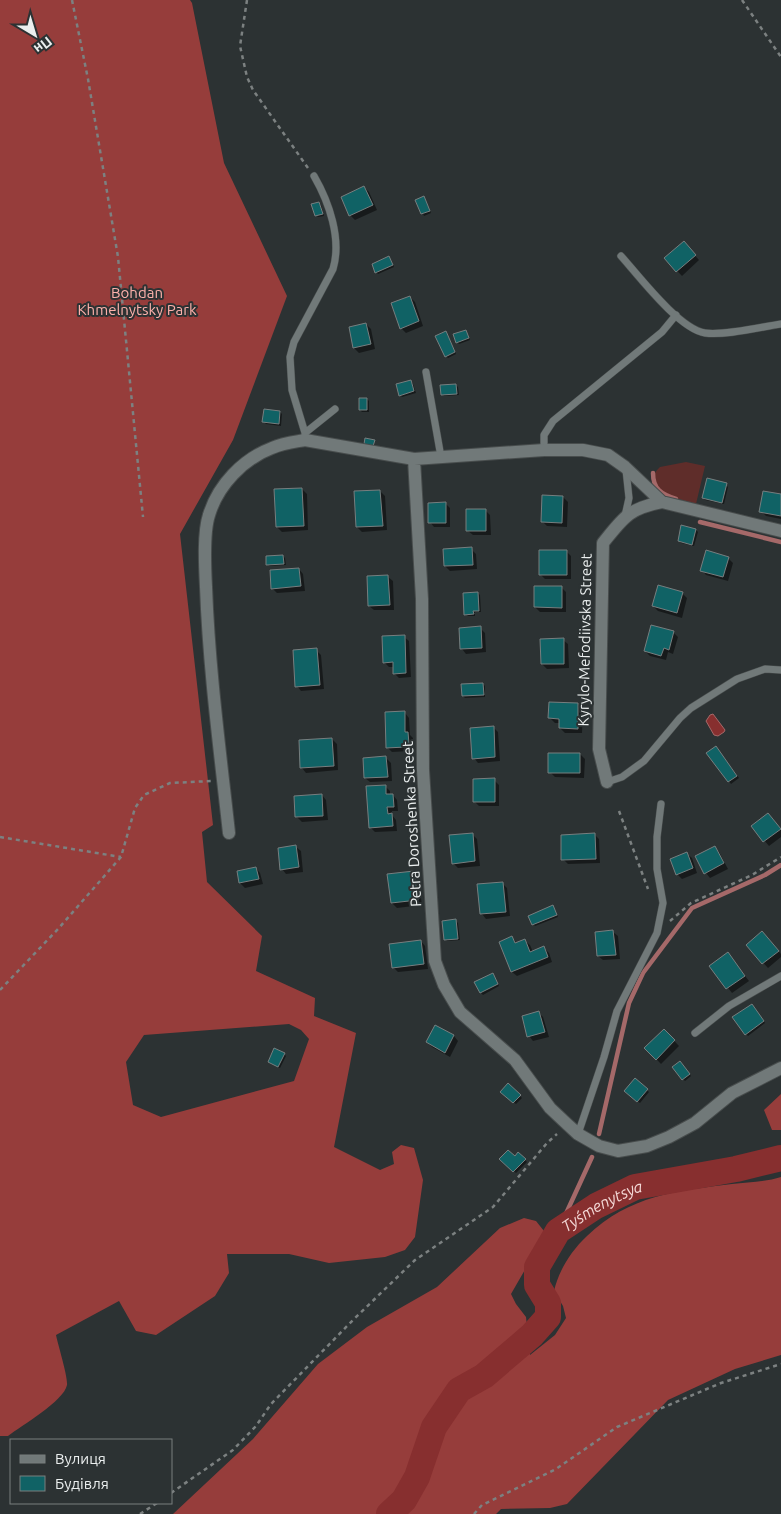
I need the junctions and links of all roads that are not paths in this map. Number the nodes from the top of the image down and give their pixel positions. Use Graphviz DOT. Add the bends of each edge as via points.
graph roads {
  1 [pos="314,176"];
  2 [pos="622,256"];
  3 [pos="676,315"];
  4 [pos="781,324"];
  5 [pos="426,372"];
  6 [pos="335,409"];
  7 [pos="305,437"];
  8 [pos="544,450"];
  9 [pos="441,457"];
  10 [pos="414,459"];
  11 [pos="625,467"];
  12 [pos="662,502"];
  13 [pos="625,516"];
  14 [pos="781,531"];
  15 [pos="781,670"];
  16 [pos="607,782"];
  17 [pos="661,804"];
  18 [pos="228,833"];
  19 [pos="781,976"];
  20 [pos="695,1033"];
  21 [pos="781,1068"];
  22 [pos="578,1134"];
  1 -- 7 [label="lane" via="332,219 336,250 333,268 294,342 290,357 292,390"];
  2 -- 3 [label="lane"];
  3 -- 4 [label="lane" via="696,330 710,333"];
  3 -- 8 [label="lane" via="662,332 553,421 544,435"];
  5 -- 9 [label="lane"];
  6 -- 7 [label="lane"];
  7 -- 10 [label="street"];
  7 -- 18 [label="street" via="271,448 238,470 226,481 208,517 205,552 207,617"];
  8 -- 9 [label="street"];
  8 -- 11 [label="street" via="583,450 608,455"];
  9 -- 10 [label="street"];
  10 -- 22 [label="street, Petra Doroshenka Street" via="422,599 423,770 436,961 444,985 460,1012 515,1060 550,1108"];
  11 -- 12 [label="street"];
  11 -- 13 [label="lane" via="629,498"];
  12 -- 13 [label="street, Kyrylo-Mefodiivska Street" via="643,506"];
  12 -- 14 [label="street"];
  13 -- 16 [label="street, Kyrylo-Mefodiivska Street" via="603,543 599,749"];
  15 -- 16 [label="lane" via="765,669 737,679 691,708 644,761 622,777"];
  17 -- 22 [label="lane" via="657,869 663,903 657,933 617,1010"];
  19 -- 20 [label="lane" via="729,1006"];
  21 -- 22 [label="street" via="732,1093 695,1123 647,1146 618,1150 599,1146"];
}
